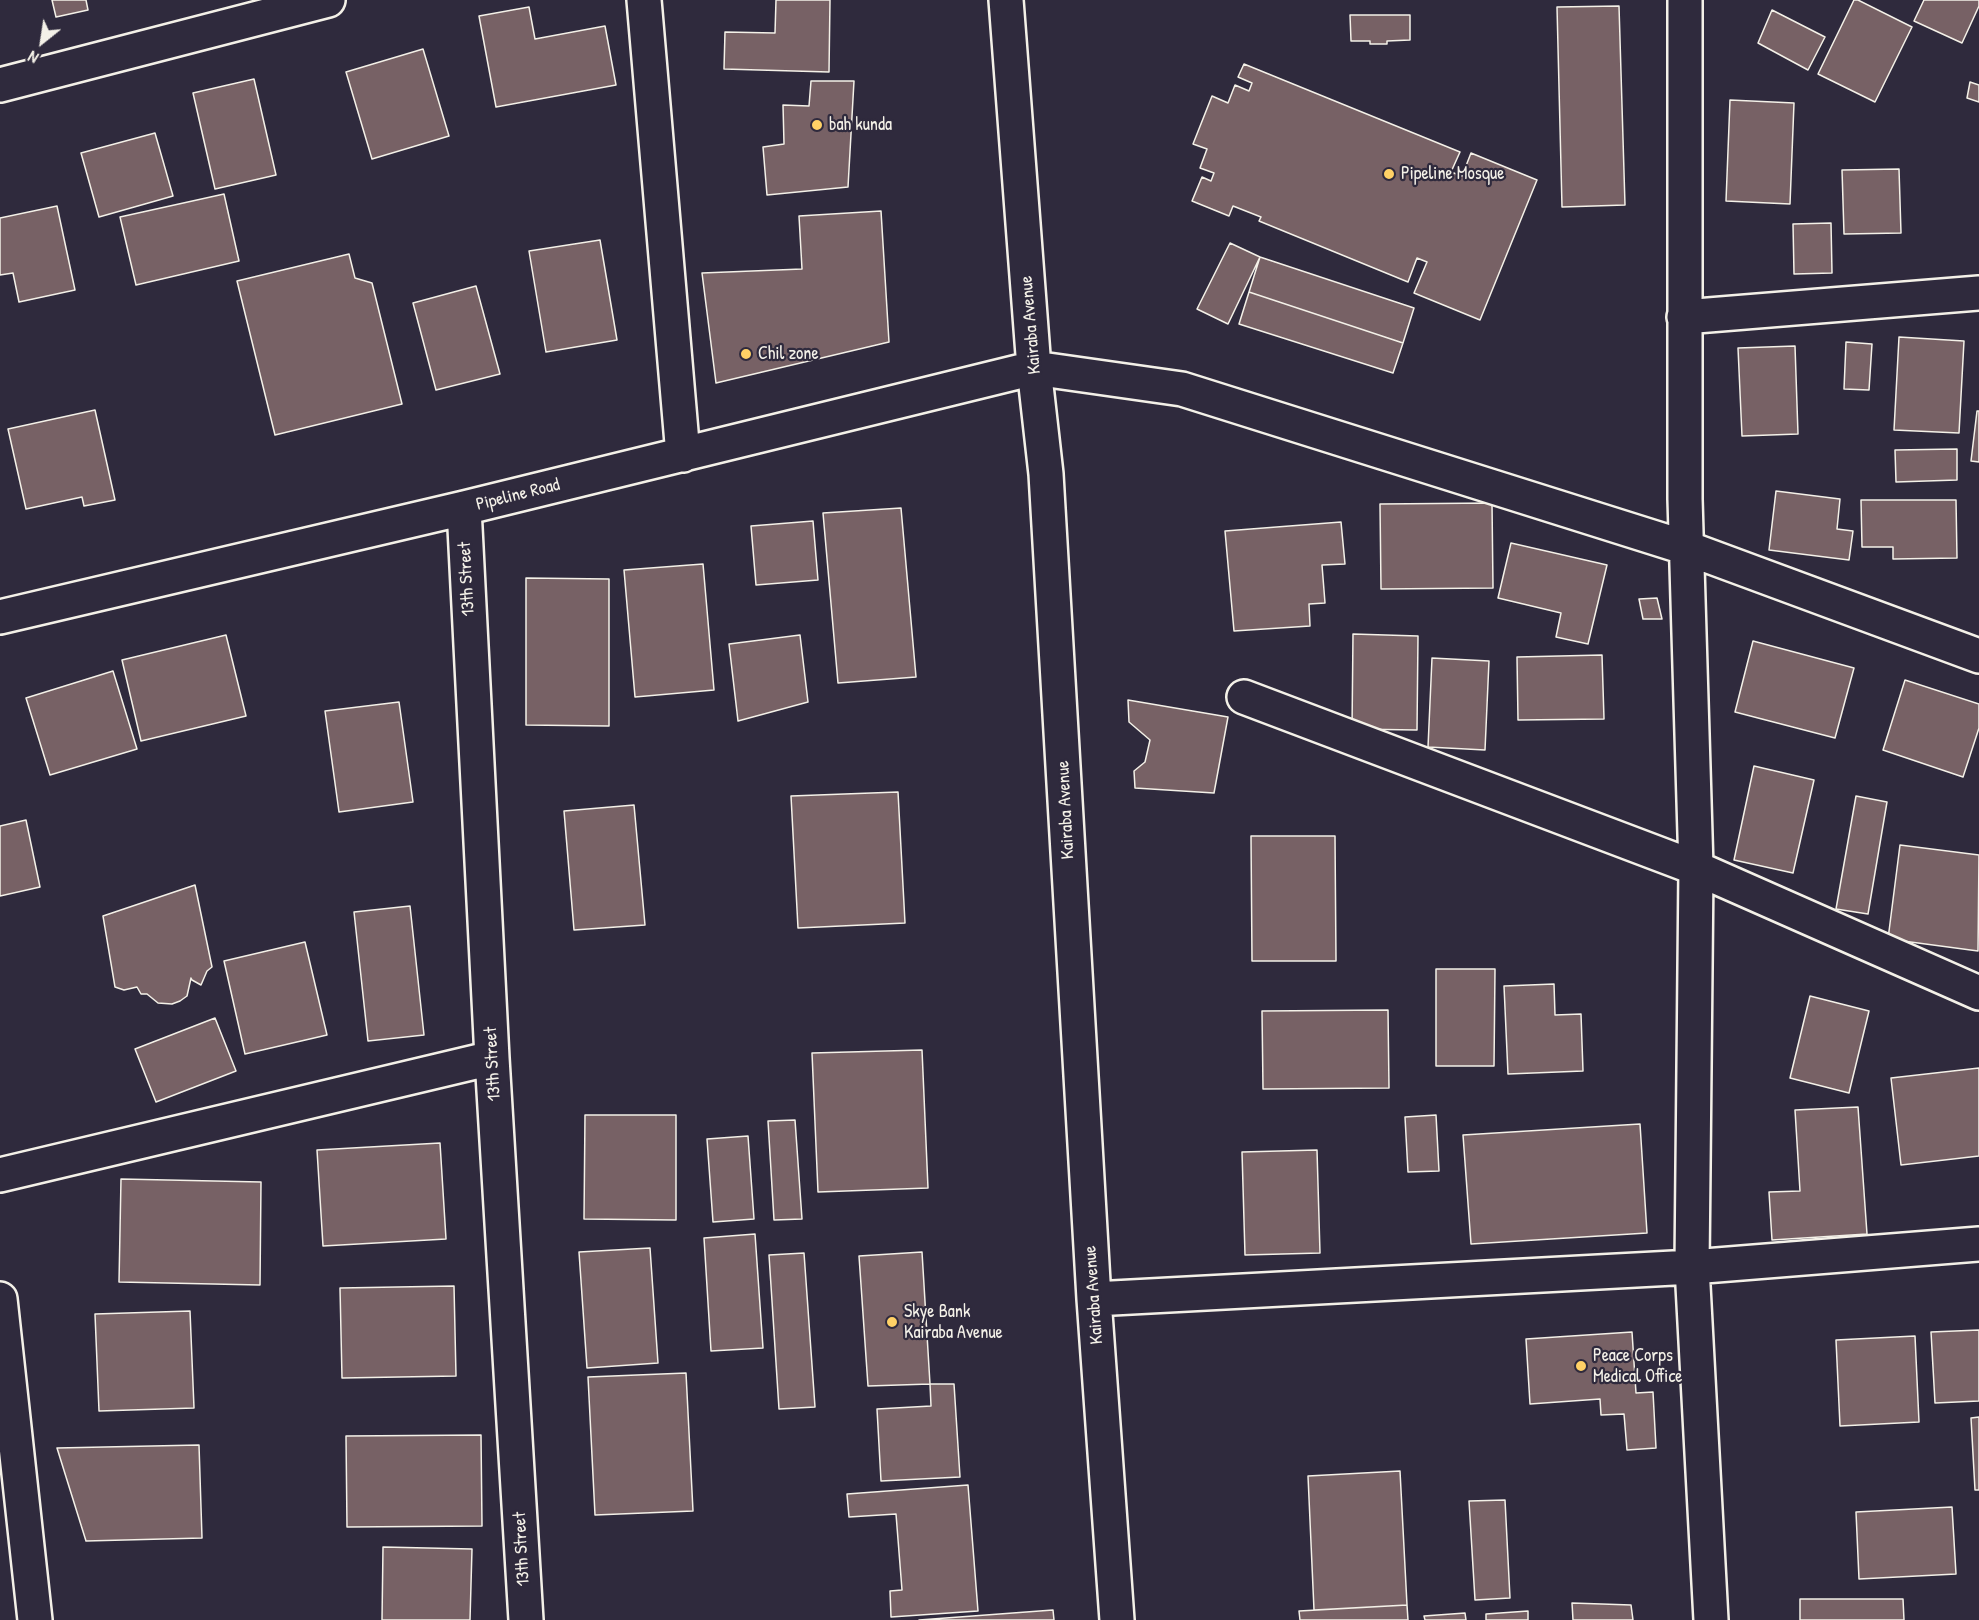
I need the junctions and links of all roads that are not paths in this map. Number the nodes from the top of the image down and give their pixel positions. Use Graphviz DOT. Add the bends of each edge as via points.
graph roads {
  1 [pos="328,0"];
  2 [pos="644,0"];
  3 [pos="1006,0"];
  4 [pos="1685,0"];
  5 [pos="0,85"];
  6 [pos="1979,293"];
  7 [pos="1684,317"];
  8 [pos="1034,368"];
  9 [pos="683,455"];
  10 [pos="464,508"];
  11 [pos="1687,548"];
  12 [pos="0,617"];
  13 [pos="1979,656"];
  14 [pos="1244,697"];
  15 [pos="1696,868"];
  16 [pos="1979,993"];
  17 [pos="492,1058"];
  18 [pos="0,1175"];
  19 [pos="1979,1244"];
  20 [pos="1692,1267"];
  21 [pos="0,1299"];
  22 [pos="1094,1299"];
  23 [pos="35,1620"];
  24 [pos="526,1620"];
  25 [pos="1117,1620"];
  26 [pos="1711,1620"];
  1 -- 5 [label="street"];
  2 -- 9 [label="street"];
  3 -- 8 [label="street, Kairaba Avenue"];
  4 -- 7 [label="street"];
  6 -- 7 [label="street"];
  7 -- 11 [label="street"];
  8 -- 9 [label="street, Pipeline Road"];
  8 -- 11 [label="street" via="1182,389"];
  8 -- 22 [label="street, Kairaba Avenue" via="1046,474"];
  9 -- 10 [label="street, Pipeline Road"];
  10 -- 12 [label="street, Pipeline Road"];
  10 -- 17 [label="street, 13th Street"];
  11 -- 13 [label="street"];
  11 -- 15 [label="street"];
  14 -- 15 [label="street"];
  15 -- 16 [label="street"];
  15 -- 20 [label="street"];
  17 -- 18 [label="street"];
  17 -- 24 [label="street, 13th Street"];
  19 -- 20 [label="street"];
  20 -- 22 [label="street"];
  20 -- 26 [label="street"];
  21 -- 23 [label="street"];
  22 -- 25 [label="street, Kairaba Avenue"];
}
